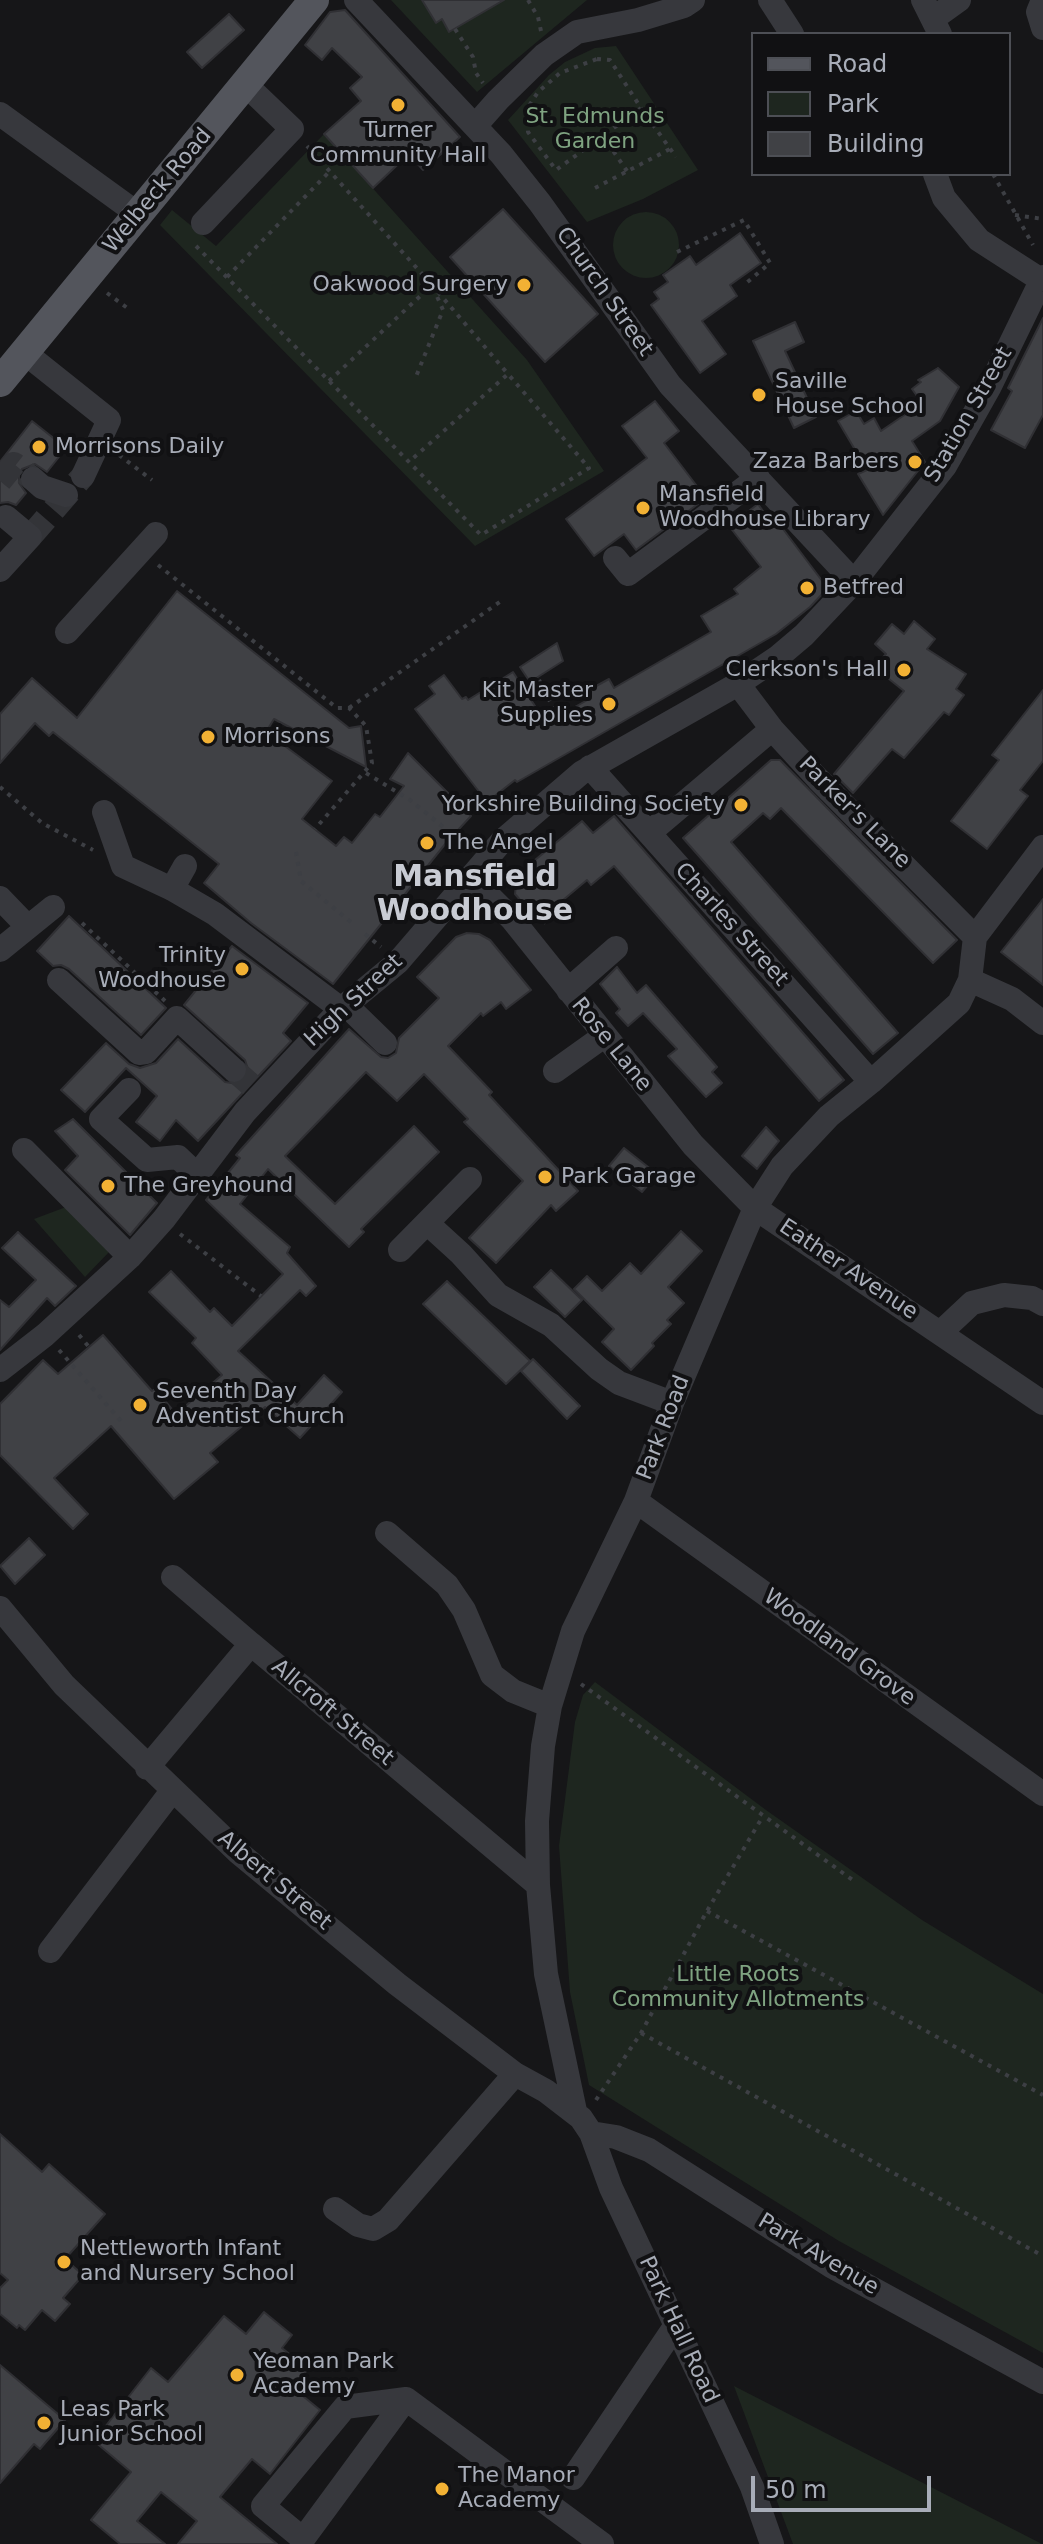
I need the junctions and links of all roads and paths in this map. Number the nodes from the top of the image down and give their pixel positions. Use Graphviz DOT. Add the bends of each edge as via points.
graph roads {
  1 [pos="314,0"];
  2 [pos="356,0"];
  3 [pos="693,0"];
  4 [pos="770,0"];
  5 [pos="959,0"];
  6 [pos="1042,0"];
  7 [pos="932,17"];
  8 [pos="1043,28"];
  9 [pos="455,29"];
  10 [pos="791,32"];
  11 [pos="246,85"];
  12 [pos="498,100"];
  13 [pos="641,108"];
  14 [pos="0,114"];
  15 [pos="475,126"];
  16 [pos="292,129"];
  17 [pos="602,135"];
  18 [pos="670,149"];
  19 [pos="676,157"];
  20 [pos="330,171"];
  21 [pos="627,171"];
  22 [pos="936,176"];
  23 [pos="994,176"];
  24 [pos="595,188"];
  25 [pos="138,214"];
  26 [pos="1015,215"];
  27 [pos="1043,219"];
  28 [pos="203,223"];
  29 [pos="1036,248"];
  30 [pos="677,252"];
  31 [pos="227,277"];
  32 [pos="432,285"];
  33 [pos="744,285"];
  34 [pos="1040,288"];
  35 [pos="25,353"];
  36 [pos="508,374"];
  37 [pos="415,379"];
  38 [pos="329,381"];
  39 [pos="0,382"];
  40 [pos="409,462"];
  41 [pos="83,476"];
  42 [pos="758,478"];
  43 [pos="33,479"];
  44 [pos="66,495"];
  45 [pos="6,517"];
  46 [pos="156,534"];
  47 [pos="615,558"];
  48 [pos="153,561"];
  49 [pos="0,570"];
  50 [pos="854,582"];
  51 [pos="504,599"];
  52 [pos="67,632"];
  53 [pos="539,680"];
  54 [pos="738,684"];
  55 [pos="349,708"];
  56 [pos="563,727"];
  57 [pos="772,729"];
  58 [pos="590,767"];
  59 [pos="366,773"];
  60 [pos="0,787"];
  61 [pos="104,812"];
  62 [pos="315,829"];
  63 [pos="649,833"];
  64 [pos="1043,847"];
  65 [pos="296,852"];
  66 [pos="123,866"];
  67 [pos="185,866"];
  68 [pos="478,869"];
  69 [pos="172,889"];
  70 [pos="0,898"];
  71 [pos="574,899"];
  72 [pos="53,907"];
  73 [pos="82,923"];
  74 [pos="352,923"];
  75 [pos="27,926"];
  76 [pos="525,937"];
  77 [pos="975,937"];
  78 [pos="616,948"];
  79 [pos="0,950"];
  80 [pos="59,980"];
  81 [pos="970,980"];
  82 [pos="568,990"];
  83 [pos="344,1007"];
  84 [pos="177,1018"];
  85 [pos="1043,1023"];
  86 [pos="604,1036"];
  87 [pos="385,1043"];
  88 [pos="555,1071"];
  89 [pos="871,1082"];
  90 [pos="249,1083"];
  91 [pos="129,1090"];
  92 [pos="24,1150"];
  93 [pos="196,1174"];
  94 [pos="470,1179"];
  95 [pos="755,1208"];
  96 [pos="427,1223"];
  97 [pos="175,1229"];
  98 [pos="400,1250"];
  99 [pos="130,1257"];
  100 [pos="261,1296"];
  101 [pos="1043,1304"];
  102 [pos="941,1332"];
  103 [pos="45,1335"];
  104 [pos="0,1370"];
  105 [pos="672,1403"];
  106 [pos="1043,1403"];
  107 [pos="121,1421"];
  108 [pos="636,1501"];
  109 [pos="387,1533"];
  110 [pos="173,1577"];
  111 [pos="0,1608"];
  112 [pos="251,1644"];
  113 [pos="563,1671"];
  114 [pos="550,1706"];
  115 [pos="147,1768"];
  116 [pos="172,1791"];
  117 [pos="1043,1794"];
  118 [pos="763,1816"];
  119 [pos="854,1881"];
  120 [pos="538,1885"];
  121 [pos="707,1911"];
  122 [pos="50,1951"];
  123 [pos="641,2033"];
  124 [pos="515,2074"];
  125 [pos="1043,2095"];
  126 [pos="582,2121"];
  127 [pos="335,2209"];
  128 [pos="1043,2256"];
  129 [pos="676,2325"];
  130 [pos="1043,2382"];
  131 [pos="406,2399"];
  132 [pos="573,2478"];
  133 [pos="602,2544"];
  134 [pos="772,2544"];
  1 -- 11 [label="main road, Welbeck Road"];
  2 -- 15 [label="street, Church Street"];
  3 -- 12 [label="street" via="638,20 577,32 544,55"];
  4 -- 10 [label="street"];
  5 -- 7 [label="street"];
  6 -- 8 [label="street" via="1038,12"];
  9 -- 12 [label="path" via="473,57 476,73"];
  11 -- 16 [label="street"];
  11 -- 25 [label="main road, Welbeck Road"];
  12 -- 15 [label="street"];
  13 -- 17 [label="path"];
  13 -- 17 [label="path" via="610,60 597,59 560,73 527,109 528,132 556,170"];
  13 -- 18 [label="path"];
  14 -- 25 [label="street"];
  15 -- 42 [label="street, Church Street" via="540,203 670,385"];
  16 -- 20 [label="path"];
  16 -- 28 [label="street"];
  17 -- 21 [label="path"];
  18 -- 19 [label="path"];
  18 -- 21 [label="path"];
  20 -- 31 [label="path"];
  20 -- 32 [label="path"];
  21 -- 24 [label="path"];
  22 -- 34 [label="street" via="944,198 979,240"];
  23 -- 26 [label="path"];
  25 -- 35 [label="main road, Welbeck Road"];
  26 -- 27 [label="path"];
  26 -- 29 [label="path"];
  28 -- 31 [label="path" via="188,238"];
  30 -- 33 [label="path" via="744,220 770,263"];
  31 -- 38 [label="path"];
  32 -- 36 [label="path"];
  32 -- 37 [label="path" via="443,310"];
  32 -- 38 [label="path"];
  34 -- 50 [label="street, Station Street" via="945,466"];
  35 -- 39 [label="main road, Welbeck Road"];
  35 -- 41 [label="street" via="109,420"];
  36 -- 40 [label="path"];
  36 -- 40 [label="path" via="589,468 481,535"];
  38 -- 40 [label="path"];
  42 -- 47 [label="street" via="628,574"];
  42 -- 50 [label="street, Church Street"];
  43 -- 44 [label="street"];
  45 -- 49 [label="street" via="30,537"];
  46 -- 52 [label="street"];
  48 -- 55 [label="path" via="337,708"];
  50 -- 54 [label="street, High Street" via="795,643"];
  51 -- 55 [label="path"];
  53 -- 56 [label="path"];
  54 -- 57 [label="street, Parker's Lane"];
  54 -- 58 [label="street, High Street"];
  55 -- 59 [label="path" via="366,726 372,763"];
  57 -- 63 [label="street"];
  57 -- 77 [label="street, Parker's Lane"];
  58 -- 63 [label="street, Charles Street"];
  58 -- 68 [label="street, High Street"];
  59 -- 62 [label="path"];
  59 -- 68 [label="path" via="410,800"];
  60 -- 66 [label="path" via="42,823"];
  61 -- 66 [label="street"];
  63 -- 89 [label="street, Charles Street"];
  64 -- 77 [label="street"];
  65 -- 74 [label="path" via="301,881"];
  66 -- 69 [label="street"];
  67 -- 69 [label="street"];
  68 -- 76 [label="street, Rose Lane"];
  68 -- 83 [label="street, High Street" via="398,962"];
  69 -- 83 [label="street"];
  70 -- 75 [label="street"];
  71 -- 76 [label="path"];
  72 -- 75 [label="street"];
  73 -- 84 [label="path"];
  75 -- 79 [label="street"];
  76 -- 82 [label="street, Rose Lane"];
  77 -- 81 [label="street, Park Road"];
  78 -- 82 [label="street"];
  80 -- 84 [label="street" via="139,1053 146,1052"];
  81 -- 85 [label="street" via="1012,999"];
  81 -- 89 [label="street, Park Road" via="959,1003"];
  82 -- 86 [label="street, Rose Lane"];
  83 -- 87 [label="street"];
  83 -- 90 [label="street, High Street"];
  84 -- 90 [label="street"];
  86 -- 88 [label="street"];
  86 -- 95 [label="street, Rose Lane" via="693,1145"];
  89 -- 95 [label="street, Park Road" via="829,1116 782,1166"];
  90 -- 93 [label="street, High Street"];
  91 -- 93 [label="street" via="101,1119 147,1160 178,1157"];
  92 -- 99 [label="street"];
  93 -- 99 [label="street, High Street"];
  94 -- 96 [label="street"];
  95 -- 102 [label="street, Eather Avenue"];
  95 -- 105 [label="street, Park Road"];
  96 -- 98 [label="street"];
  96 -- 105 [label="street" via="498,1295 551,1325 619,1383"];
  97 -- 100 [label="path"];
  99 -- 103 [label="street, High Street"];
  101 -- 102 [label="street, Eather Avenue" via="1004,1295 972,1303"];
  102 -- 106 [label="street, Eather Avenue"];
  103 -- 104 [label="street, High Street"];
  103 -- 107 [label="path"];
  105 -- 108 [label="street, Park Road"];
  108 -- 113 [label="street, Park Road" via="573,1631"];
  108 -- 117 [label="street, Woodland Grove"];
  109 -- 114 [label="street" via="447,1585 464,1610 492,1675 513,1691"];
  110 -- 112 [label="street"];
  111 -- 115 [label="street, Albert Street" via="64,1685"];
  112 -- 115 [label="street, Allcroft Street"];
  112 -- 120 [label="street, Allcroft Street"];
  113 -- 114 [label="street, Park Road"];
  113 -- 118 [label="path"];
  114 -- 120 [label="street, Park Road" via="537,1821"];
  115 -- 116 [label="street, Albert Street"];
  116 -- 122 [label="street"];
  116 -- 124 [label="street, Albert Street" via="397,1984"];
  118 -- 119 [label="path"];
  118 -- 121 [label="path"];
  120 -- 126 [label="street, Park Road" via="546,1974"];
  121 -- 123 [label="path"];
  121 -- 125 [label="path"];
  123 -- 126 [label="path"];
  123 -- 128 [label="path"];
  124 -- 126 [label="street, Albert Street"];
  124 -- 127 [label="street" via="388,2220 373,2229"];
  126 -- 129 [label="street, Park Hall Road"];
  126 -- 130 [label="street, Park Avenue" via="649,2150 831,2266"];
  129 -- 132 [label="street"];
  129 -- 134 [label="street, Park Hall Road" via="752,2487"];
  131 -- 131 [label="street" via="303,2539 263,2506 345,2407"];
  131 -- 133 [label="street"];
}
